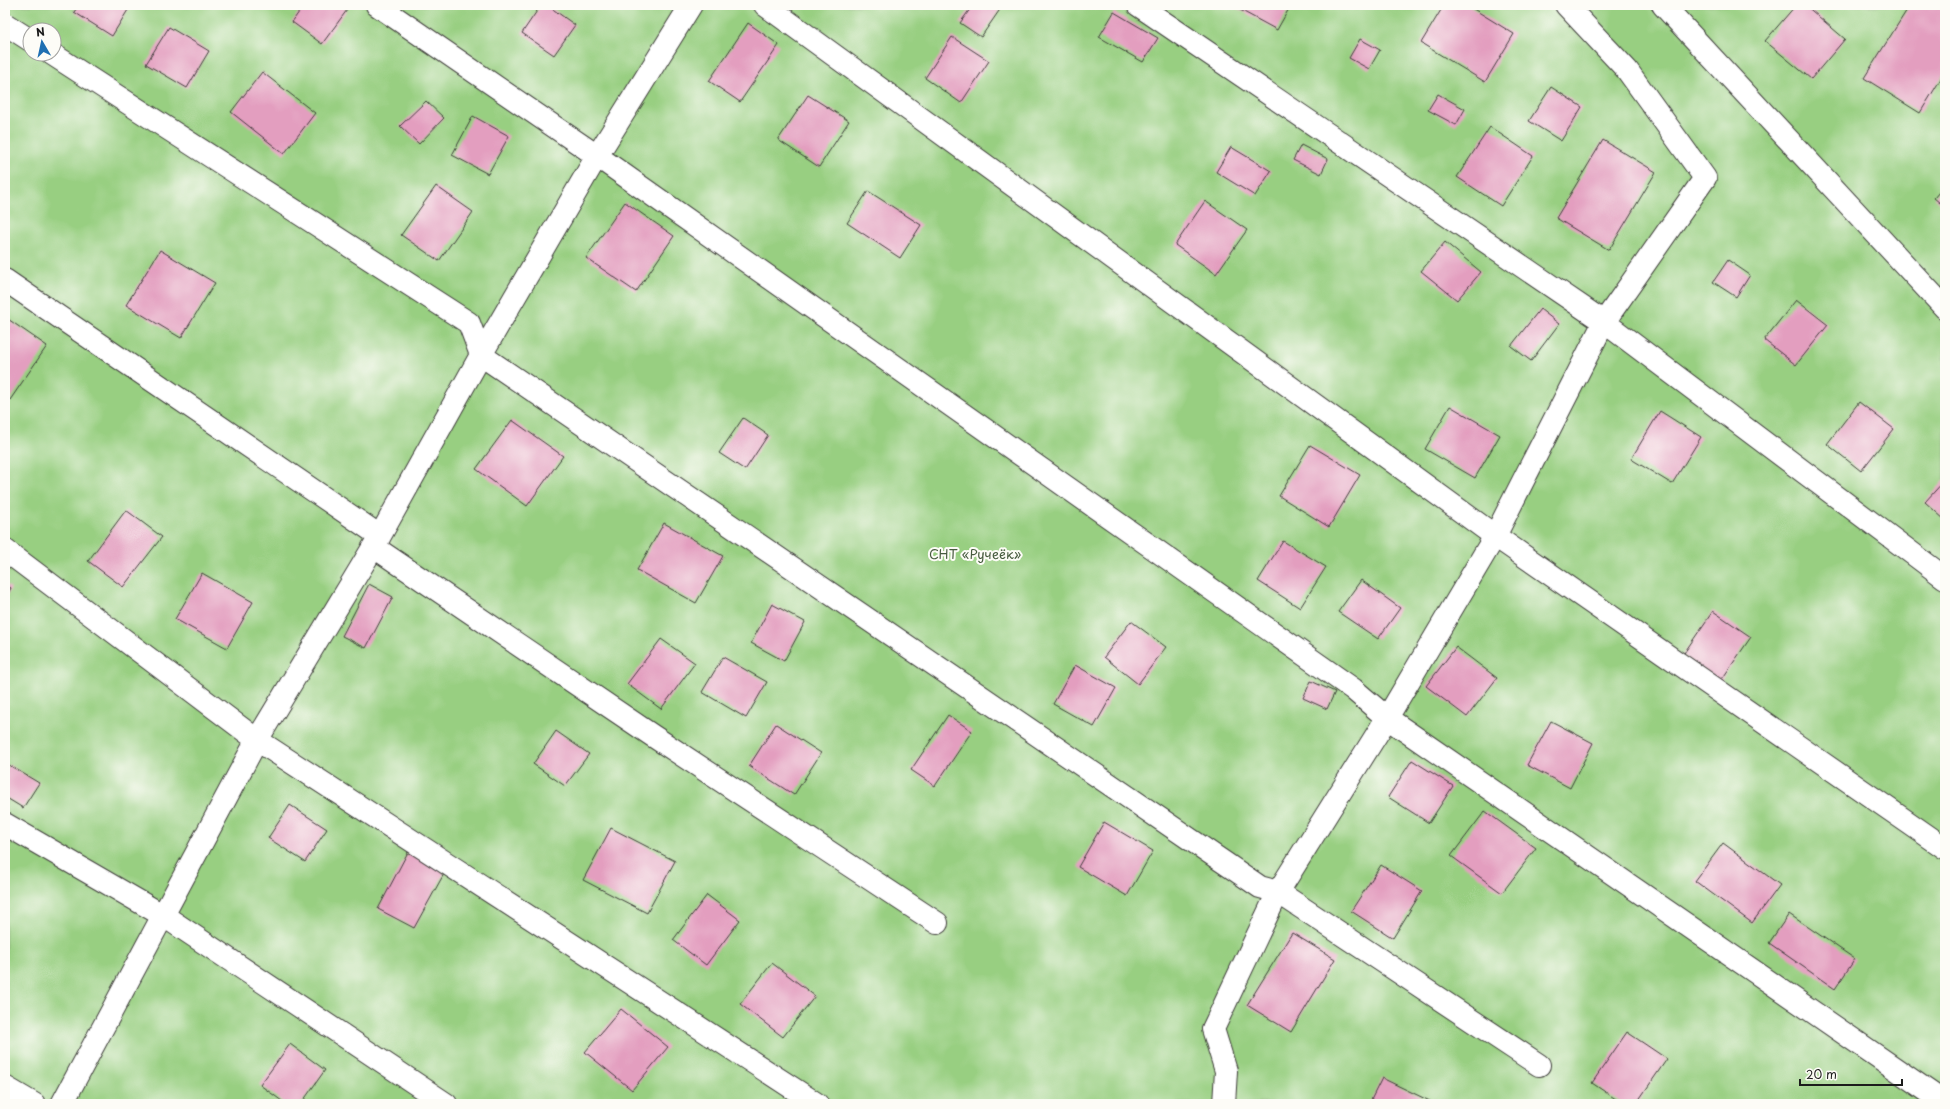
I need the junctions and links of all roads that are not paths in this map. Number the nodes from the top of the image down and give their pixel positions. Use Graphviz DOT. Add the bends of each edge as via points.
graph roads {
  1 [pos="377,5"];
  2 [pos="691,5"];
  3 [pos="765,5"];
  4 [pos="1138,5"];
  5 [pos="1566,5"];
  6 [pos="1663,5"];
  7 [pos="5,24"];
  8 [pos="22,35"];
  9 [pos="62,60"];
  10 [pos="597,156"];
  11 [pos="5,280"];
  12 [pos="1945,308"];
  13 [pos="1604,322"];
  14 [pos="481,354"];
  15 [pos="1495,536"];
  16 [pos="377,542"];
  17 [pos="5,550"];
  18 [pos="1945,578"];
  19 [pos="1387,718"];
  20 [pos="257,740"];
  21 [pos="5,824"];
  22 [pos="1945,848"];
  23 [pos="1278,892"];
  24 [pos="164,916"];
  25 [pos="937,923"];
  26 [pos="1539,1065"];
  27 [pos="5,1087"];
  28 [pos="1945,1103"];
  29 [pos="34,1104"];
  30 [pos="62,1104"];
  31 [pos="446,1104"];
  32 [pos="817,1104"];
  33 [pos="1224,1104"];
  1 -- 10 [label="lane"];
  2 -- 10 [label="lane"];
  3 -- 15 [label="lane"];
  4 -- 13 [label="lane"];
  5 -- 13 [label="lane" via="1627,70 1705,178"];
  6 -- 12 [label="lane"];
  7 -- 8 [label="lane"];
  9 -- 14 [label="lane" via="469,323"];
  10 -- 14 [label="lane"];
  10 -- 19 [label="lane" via="1353,689"];
  11 -- 16 [label="lane"];
  13 -- 15 [label="lane"];
  13 -- 18 [label="lane"];
  14 -- 16 [label="lane"];
  14 -- 23 [label="lane" via="1260,887"];
  15 -- 19 [label="lane"];
  15 -- 22 [label="lane"];
  16 -- 20 [label="lane"];
  16 -- 25 [label="lane" via="653,736"];
  17 -- 20 [label="lane"];
  19 -- 23 [label="lane"];
  19 -- 28 [label="lane"];
  20 -- 24 [label="lane"];
  20 -- 32 [label="lane"];
  21 -- 24 [label="lane"];
  23 -- 26 [label="lane"];
  23 -- 33 [label="lane" via="1213,1029 1226,1071"];
  24 -- 30 [label="lane"];
  24 -- 31 [label="lane"];
  27 -- 29 [label="lane"];
}
